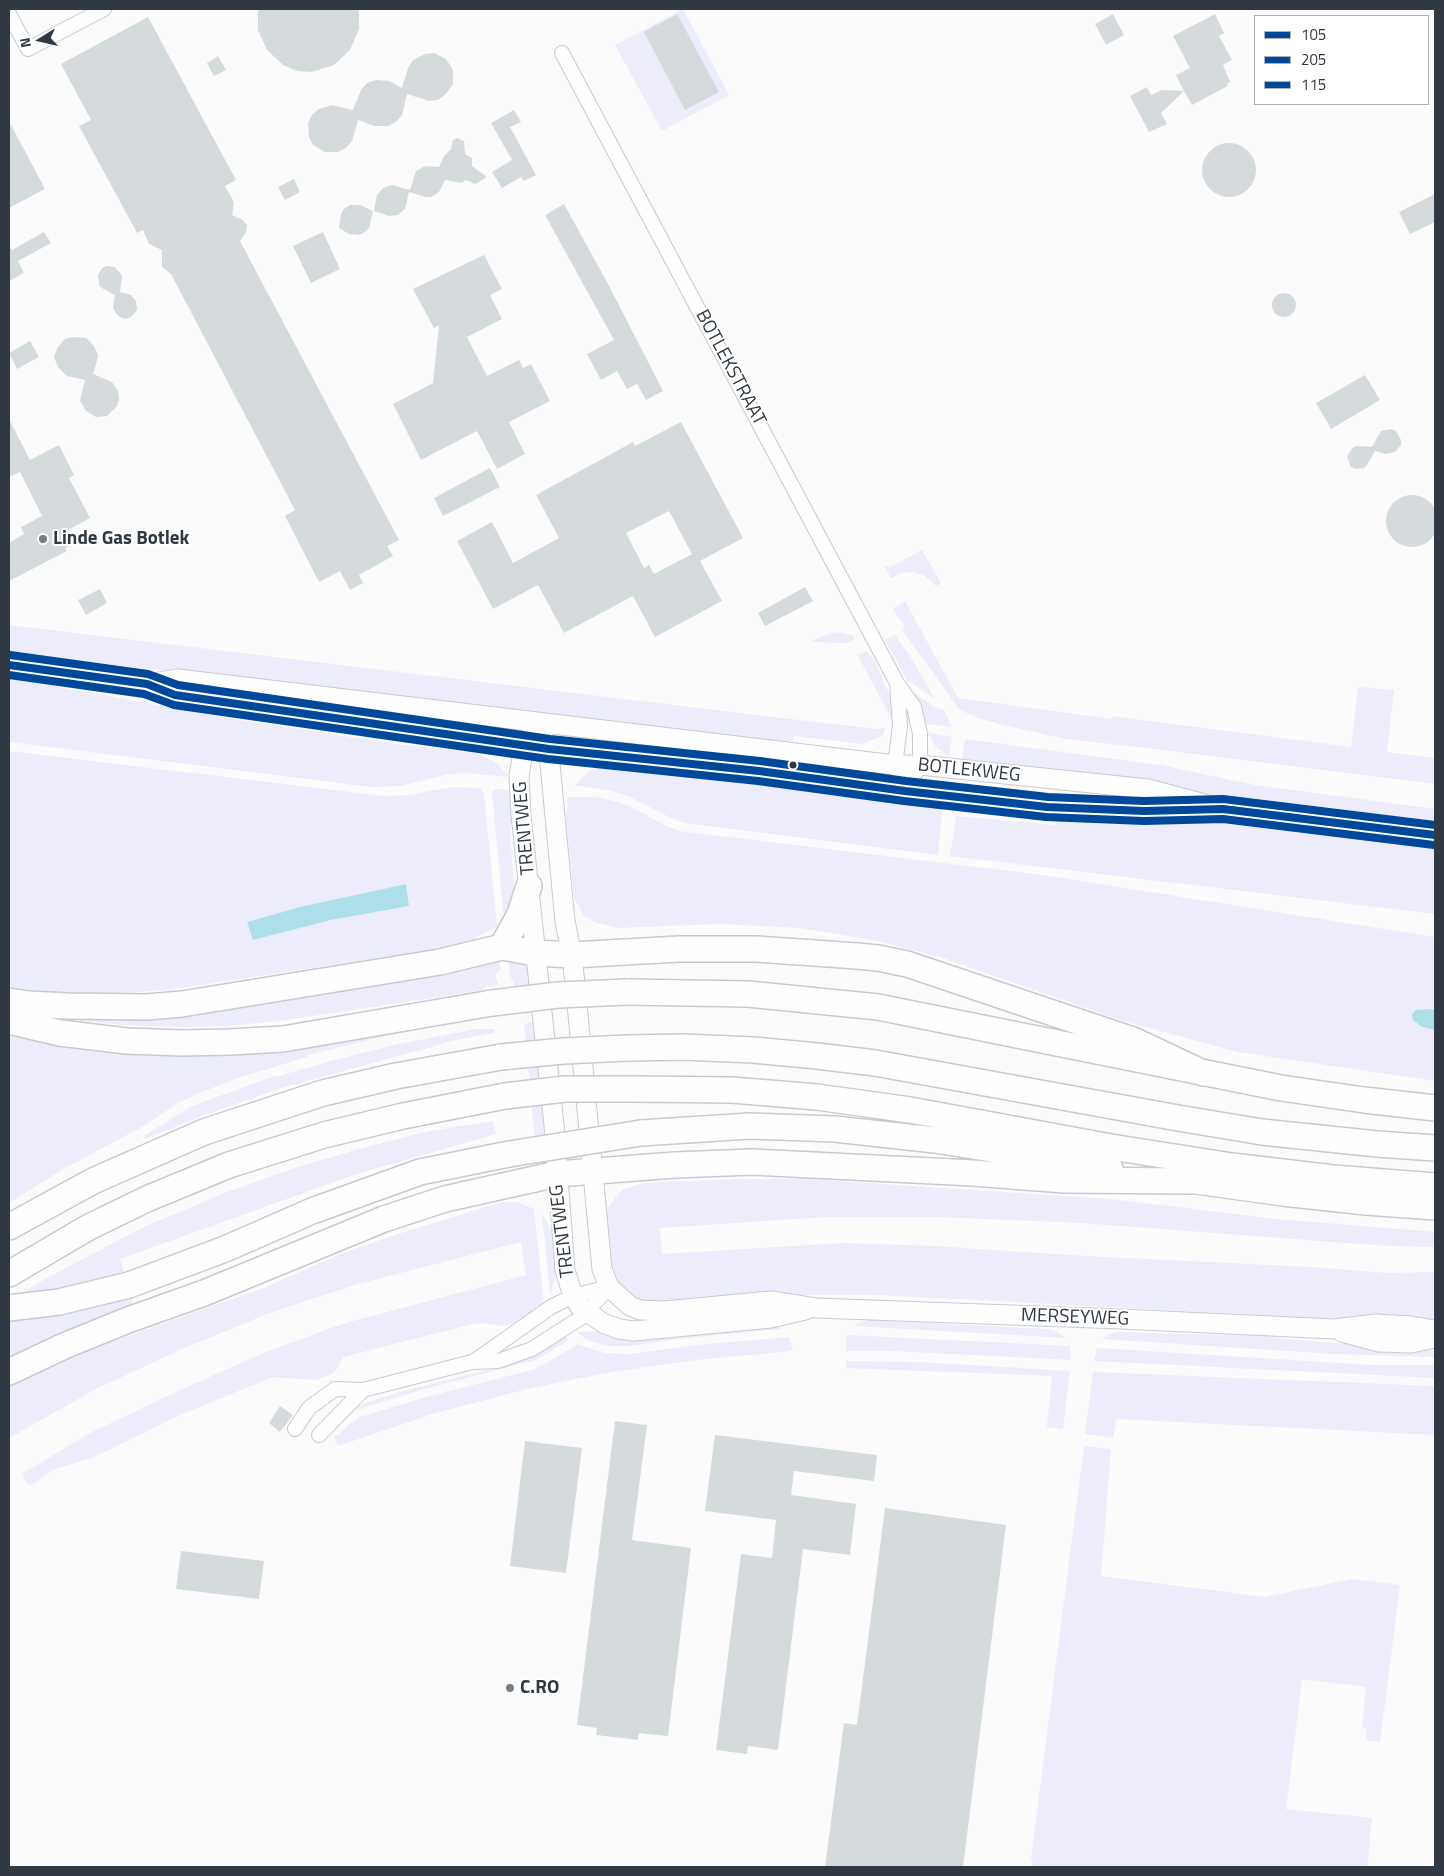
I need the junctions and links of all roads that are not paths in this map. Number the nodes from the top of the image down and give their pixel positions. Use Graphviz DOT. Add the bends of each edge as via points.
graph roads {
  1 [pos="104,9"];
  2 [pos="9,14"];
  3 [pos="562,53"];
  4 [pos="9,665"];
  5 [pos="897,683"];
  6 [pos="147,684"];
  7 [pos="539,723"];
  8 [pos="524,746"];
  9 [pos="548,749"];
  10 [pos="895,765"];
  11 [pos="920,765"];
  12 [pos="905,791"];
  13 [pos="1223,809"];
  14 [pos="1435,834"];
  15 [pos="530,886"];
  16 [pos="502,947"];
  17 [pos="536,952"];
  18 [pos="572,955"];
  19 [pos="9,1001"];
  20 [pos="9,1021"];
  21 [pos="1203,1073"];
  22 [pos="1435,1108"];
  23 [pos="1435,1148"];
  24 [pos="592,1172"];
  25 [pos="557,1174"];
  26 [pos="1190,1181"];
  27 [pos="1435,1186"];
  28 [pos="1435,1207"];
  29 [pos="9,1227"];
  30 [pos="9,1274"];
  31 [pos="609,1287"];
  32 [pos="573,1296"];
  33 [pos="9,1308"];
  34 [pos="816,1308"];
  35 [pos="587,1312"];
  36 [pos="1334,1329"];
  37 [pos="1435,1330"];
  38 [pos="1435,1338"];
  39 [pos="472,1362"];
  40 [pos="9,1372"];
  41 [pos="363,1390"];
  42 [pos="295,1429"];
  43 [pos="319,1435"];
  1 -- 2 [label="street" via="28,49"];
  3 -- 5 [label="street, BOTLEKSTRAAT"];
  4 -- 6 [label="main road, BOTLEKWEG"];
  5 -- 10 [label="street, BOTLEKSTRAAT" via="900,726"];
  5 -- 11 [label="street, BOTLEKSTRAAT" via="914,707 920,734"];
  6 -- 7 [label="main road, BOTLEKWEG" via="178,678"];
  6 -- 8 [label="main road, BOTLEKWEG" via="175,695"];
  7 -- 8 [label="main road, TRENTWEG"];
  7 -- 9 [label="main road, TRENTWEG"];
  7 -- 10 [label="main road, BOTLEKWEG"];
  8 -- 9 [label="main road, BOTLEKWEG"];
  8 -- 15 [label="main road, TRENTWEG" via="519,784"];
  9 -- 12 [label="main road, BOTLEKWEG" via="759,771"];
  9 -- 18 [label="main road, TRENTWEG" via="565,920"];
  10 -- 11 [label="main road, BOTLEKWEG"];
  10 -- 12 [label="street, BOTLEKSTRAAT"];
  11 -- 12 [label="street, BOTLEKSTRAAT"];
  11 -- 13 [label="main road, BOTLEKWEG" via="1148,790"];
  12 -- 13 [label="main road, BOTLEKWEG" via="1047,807 1144,811"];
  13 -- 14 [label="main road, BOTLEKWEG"];
  15 -- 16 [label="highway" via="520,914"];
  15 -- 17 [label="main road, TRENTWEG"];
  16 -- 17 [label="highway"];
  16 -- 19 [label="highway" via="440,962 182,1004 68,1006"];
  17 -- 18 [label="highway"];
  17 -- 25 [label="main road, TRENTWEG"];
  18 -- 21 [label="highway" via="679,948 756,949 878,958 907,964 1133,1040"];
  18 -- 24 [label="main road, TRENTWEG"];
  20 -- 21 [label="highway, bridge" via="60,1033 127,1040 230,1042 283,1039 492,1003 558,995 627,992 748,994 878,1007"];
  21 -- 22 [label="highway" via="1281,1088"];
  23 -- 29 [label="highway, bridge" via="1262,1132 875,1063 817,1056 683,1047 563,1051 501,1057 323,1092 204,1132 93,1181"];
  24 -- 25 [label="highway"];
  24 -- 26 [label="highway" via="752,1162 1064,1180"];
  24 -- 31 [label="main road, TRENTWEG" via="602,1269"];
  25 -- 32 [label="main road, TRENTWEG" via="566,1270"];
  25 -- 40 [label="highway" via="445,1199 384,1219 64,1346"];
  26 -- 28 [label="highway"];
  26 -- 33 [label="highway, bridge" via="934,1140 835,1129 749,1126 641,1133 420,1172 312,1211 129,1285 59,1302"];
  27 -- 30 [label="highway, bridge" via="1232,1166 817,1097 732,1090 565,1089 505,1096 403,1116 324,1135 229,1165 89,1227"];
  31 -- 32 [label="street"];
  31 -- 34 [label="main road, MERSEYWEG" via="630,1306 652,1312 771,1301"];
  31 -- 35 [label="street"];
  32 -- 35 [label="main road, MERSEYWEG"];
  32 -- 39 [label="street" via="551,1307"];
  34 -- 35 [label="main road, MERSEYWEG" via="771,1318 634,1331 603,1323"];
  34 -- 36 [label="main road, MERSEYWEG"];
  35 -- 39 [label="street" via="532,1349 498,1361"];
  36 -- 37 [label="main road, MERSEYWEG" via="1376,1324"];
  36 -- 38 [label="main road, MERSEYWEG" via="1379,1342 1411,1344"];
  39 -- 41 [label="street"];
  41 -- 42 [label="street" via="335,1389 309,1408"];
  41 -- 43 [label="street"];
}
